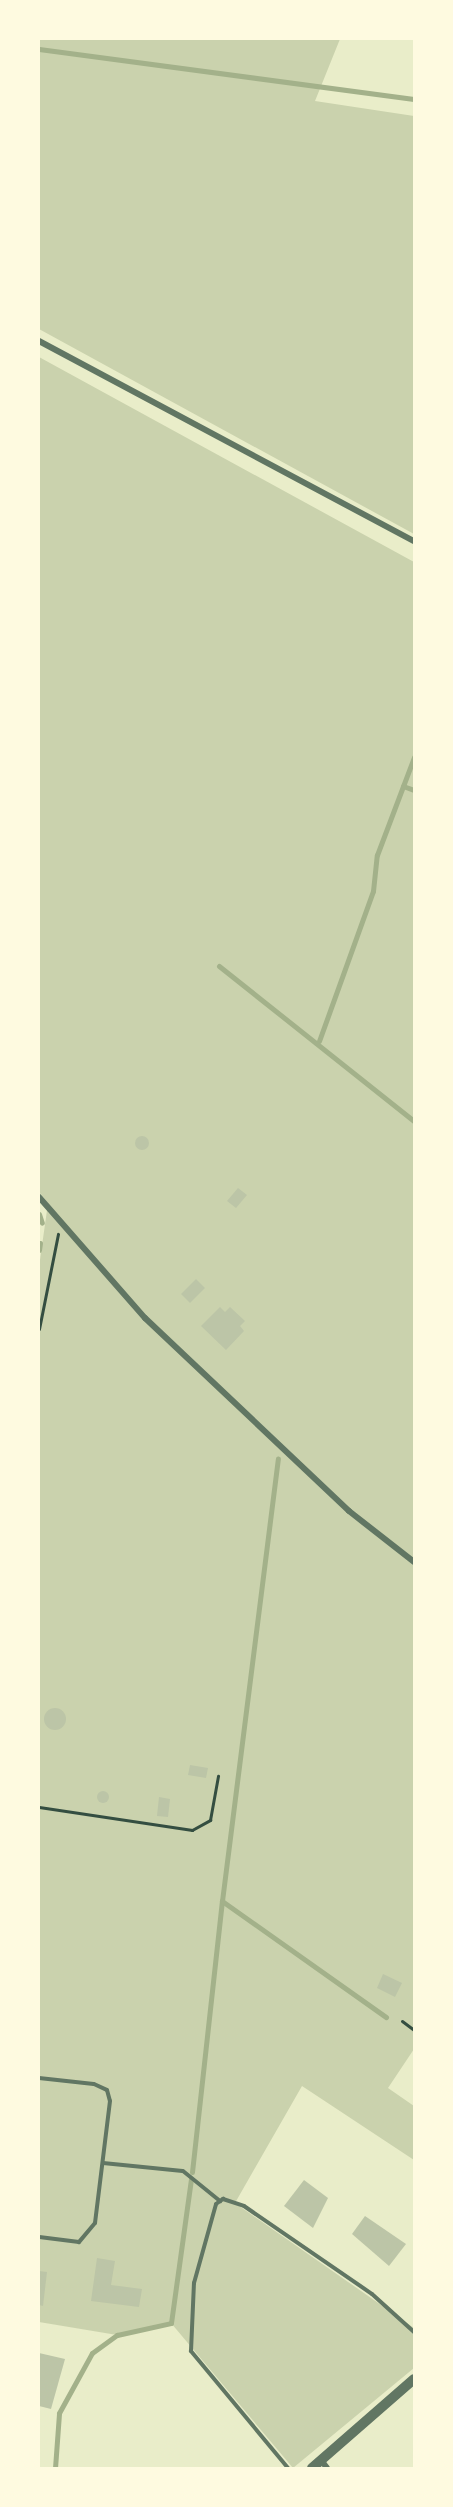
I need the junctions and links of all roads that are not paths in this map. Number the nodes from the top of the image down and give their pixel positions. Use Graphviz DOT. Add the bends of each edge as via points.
graph roads {
  1 [pos="39,341"];
  2 [pos="414,541"];
  3 [pos="39,1197"];
  4 [pos="414,1562"];
  5 [pos="39,2078"];
  6 [pos="103,2163"];
  7 [pos="220,2201"];
  8 [pos="39,2236"];
  9 [pos="414,2332"];
  10 [pos="414,2379"];
  11 [pos="324,2464"];
  12 [pos="288,2468"];
  13 [pos="312,2468"];
  1 -- 2 [label="street"];
  3 -- 4 [label="street" via="145,1318 349,1511"];
  5 -- 6 [label="lane" via="107,2090"];
  6 -- 7 [label="lane" via="183,2171"];
  6 -- 8 [label="lane" via="95,2223 88,2236 79,2242"];
  7 -- 9 [label="lane" via="254,2213 372,2294"];
  7 -- 12 [label="lane" via="208,2218 194,2283 191,2351"];
  10 -- 11 [label="street"];
  11 -- 13 [label="street"];
}
